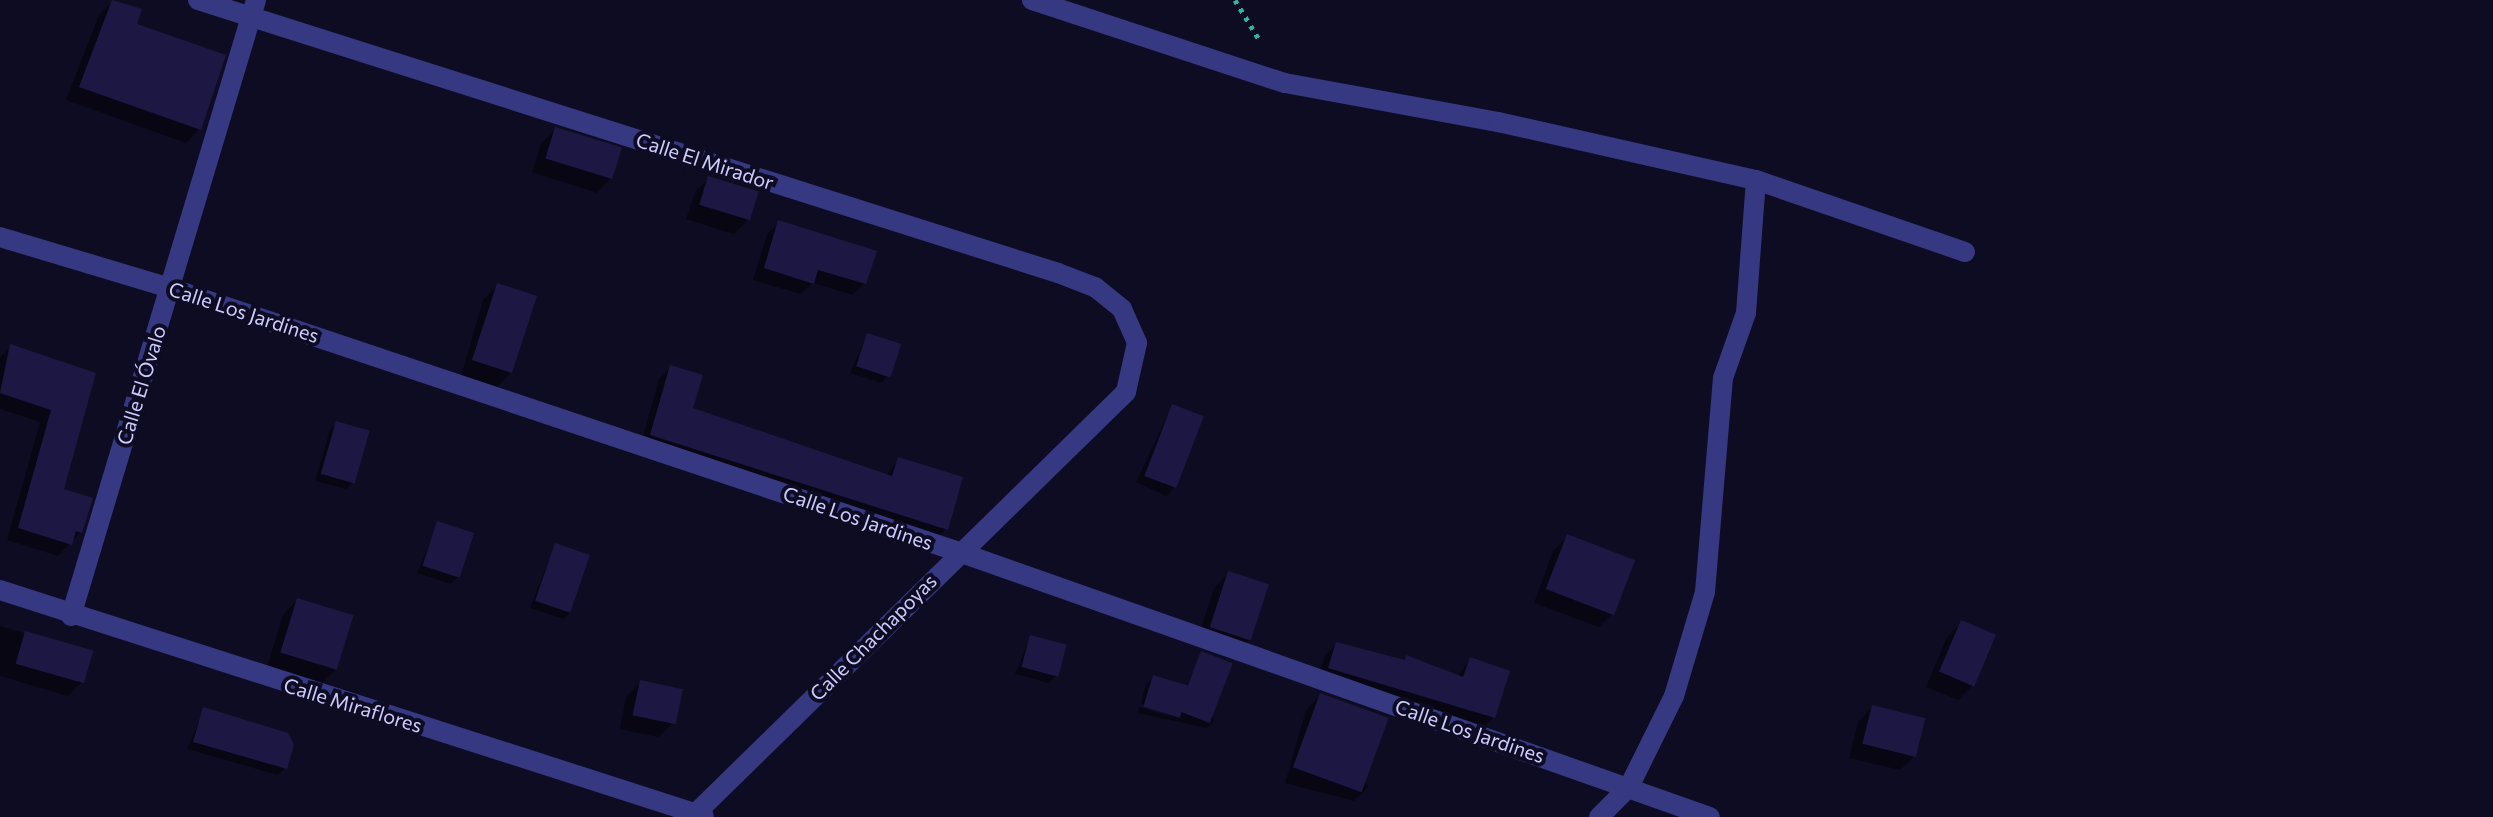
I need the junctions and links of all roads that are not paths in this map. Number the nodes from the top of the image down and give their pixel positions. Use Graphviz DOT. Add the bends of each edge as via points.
graph roads {
  1 [pos="198,0"];
  2 [pos="1032,0"];
  3 [pos="254,8"];
  4 [pos="1756,180"];
  5 [pos="0,237"];
  6 [pos="1965,252"];
  7 [pos="170,288"];
  8 [pos="1126,392"];
  9 [pos="959,552"];
  10 [pos="0,590"];
  11 [pos="71,616"];
  12 [pos="1629,787"];
  13 [pos="698,816"];
  14 [pos="1599,817"];
  15 [pos="1710,817"];
  1 -- 3 [label="street, Calle El Mirador"];
  2 -- 4 [label="street" via="1285,83 1498,122"];
  3 -- 7 [label="street, Calle El Óvalo"];
  3 -- 8 [label="street, Calle El Mirador" via="1095,287 1122,309 1137,343"];
  4 -- 6 [label="street"];
  4 -- 12 [label="street" via="1746,313 1723,378 1705,592 1674,696"];
  5 -- 7 [label="street, Calle Los Jardines"];
  7 -- 9 [label="street, Calle Los Jardines"];
  7 -- 11 [label="street, Calle El Óvalo"];
  8 -- 9 [label="street, Calle Chachapoyas"];
  9 -- 12 [label="street, Calle Los Jardines"];
  9 -- 13 [label="street, Calle Chachapoyas"];
  10 -- 11 [label="street, Calle Miraflores"];
  11 -- 13 [label="street, Calle Miraflores"];
  12 -- 14 [label="street"];
  12 -- 15 [label="street, Calle Los Jardines"];
}
